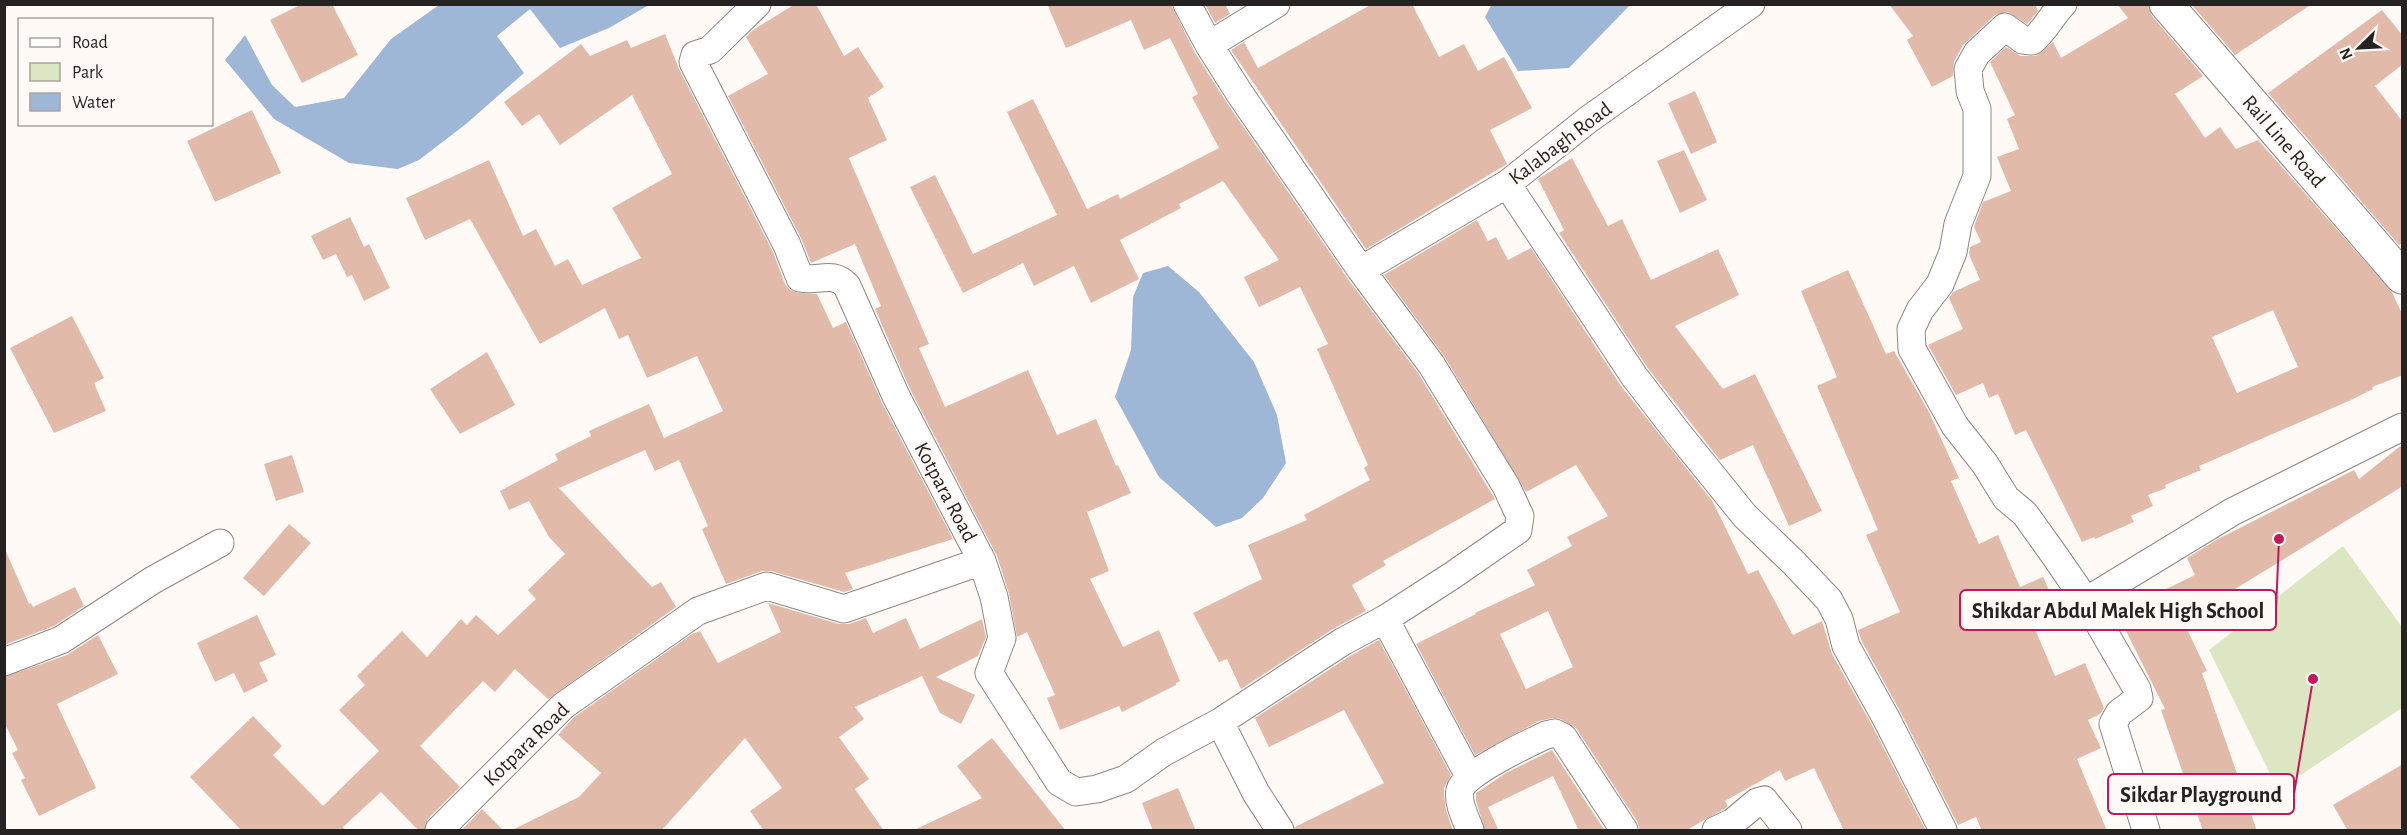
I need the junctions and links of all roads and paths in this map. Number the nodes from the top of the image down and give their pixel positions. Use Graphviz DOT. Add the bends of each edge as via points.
graph roads {
  1 [pos="757,4"];
  2 [pos="1187,4"];
  3 [pos="1276,4"];
  4 [pos="1751,4"];
  5 [pos="2063,4"];
  6 [pos="2166,4"];
  7 [pos="1209,45"];
  8 [pos="1507,184"];
  9 [pos="1361,270"];
  10 [pos="2403,277"];
  11 [pos="2403,427"];
  12 [pos="220,543"];
  13 [pos="982,561"];
  14 [pos="2086,601"];
  15 [pos="1385,619"];
  16 [pos="4,662"];
  17 [pos="1220,722"];
  18 [pos="1469,776"];
  19 [pos="439,831"];
  20 [pos="1280,831"];
  21 [pos="1470,831"];
  22 [pos="1624,831"];
  23 [pos="1716,831"];
  24 [pos="1788,831"];
  25 [pos="1943,831"];
  26 [pos="2146,831"];
  1 -- 13 [label="street, Kotpara Road" via="710,50 695,55 693,62 800,278 831,277 847,286 896,396"];
  2 -- 7 [label="street"];
  3 -- 7 [label="street"];
  4 -- 8 [label="street, Kalabagh Road" via="1589,119"];
  5 -- 14 [label="street" via="2032,41 2023,40 2005,27 1997,32 1968,69 1977,109 1977,176 1940,284 1911,329 1912,349 1955,426 2006,498 2025,514"];
  6 -- 10 [label="street, Rail Line Road"];
  7 -- 9 [label="street"];
  8 -- 9 [label="street, Kalabagh Road"];
  8 -- 25 [label="street" via="1634,376 1745,516 1829,600 1846,646"];
  9 -- 15 [label="street" via="1431,364 1506,486 1520,516 1518,530"];
  11 -- 14 [label="street" via="2232,512"];
  12 -- 16 [label="street" via="61,639"];
  13 -- 17 [label="street" via="1002,638 989,673 1059,782 1076,792 1097,789 1126,778"];
  13 -- 19 [label="street, Kotpara Road" via="844,609 767,586 698,611 562,706"];
  14 -- 26 [label="street" via="2138,689 2139,698 2119,713 2113,723"];
  15 -- 17 [label="street" via="1342,642"];
  15 -- 18 [label="street"];
  17 -- 20 [label="street" via="1256,794"];
  18 -- 21 [label="street" via="1460,789"];
  18 -- 22 [label="street" via="1555,733 1563,737"];
  23 -- 24 [label="street" via="1764,800"];
}
